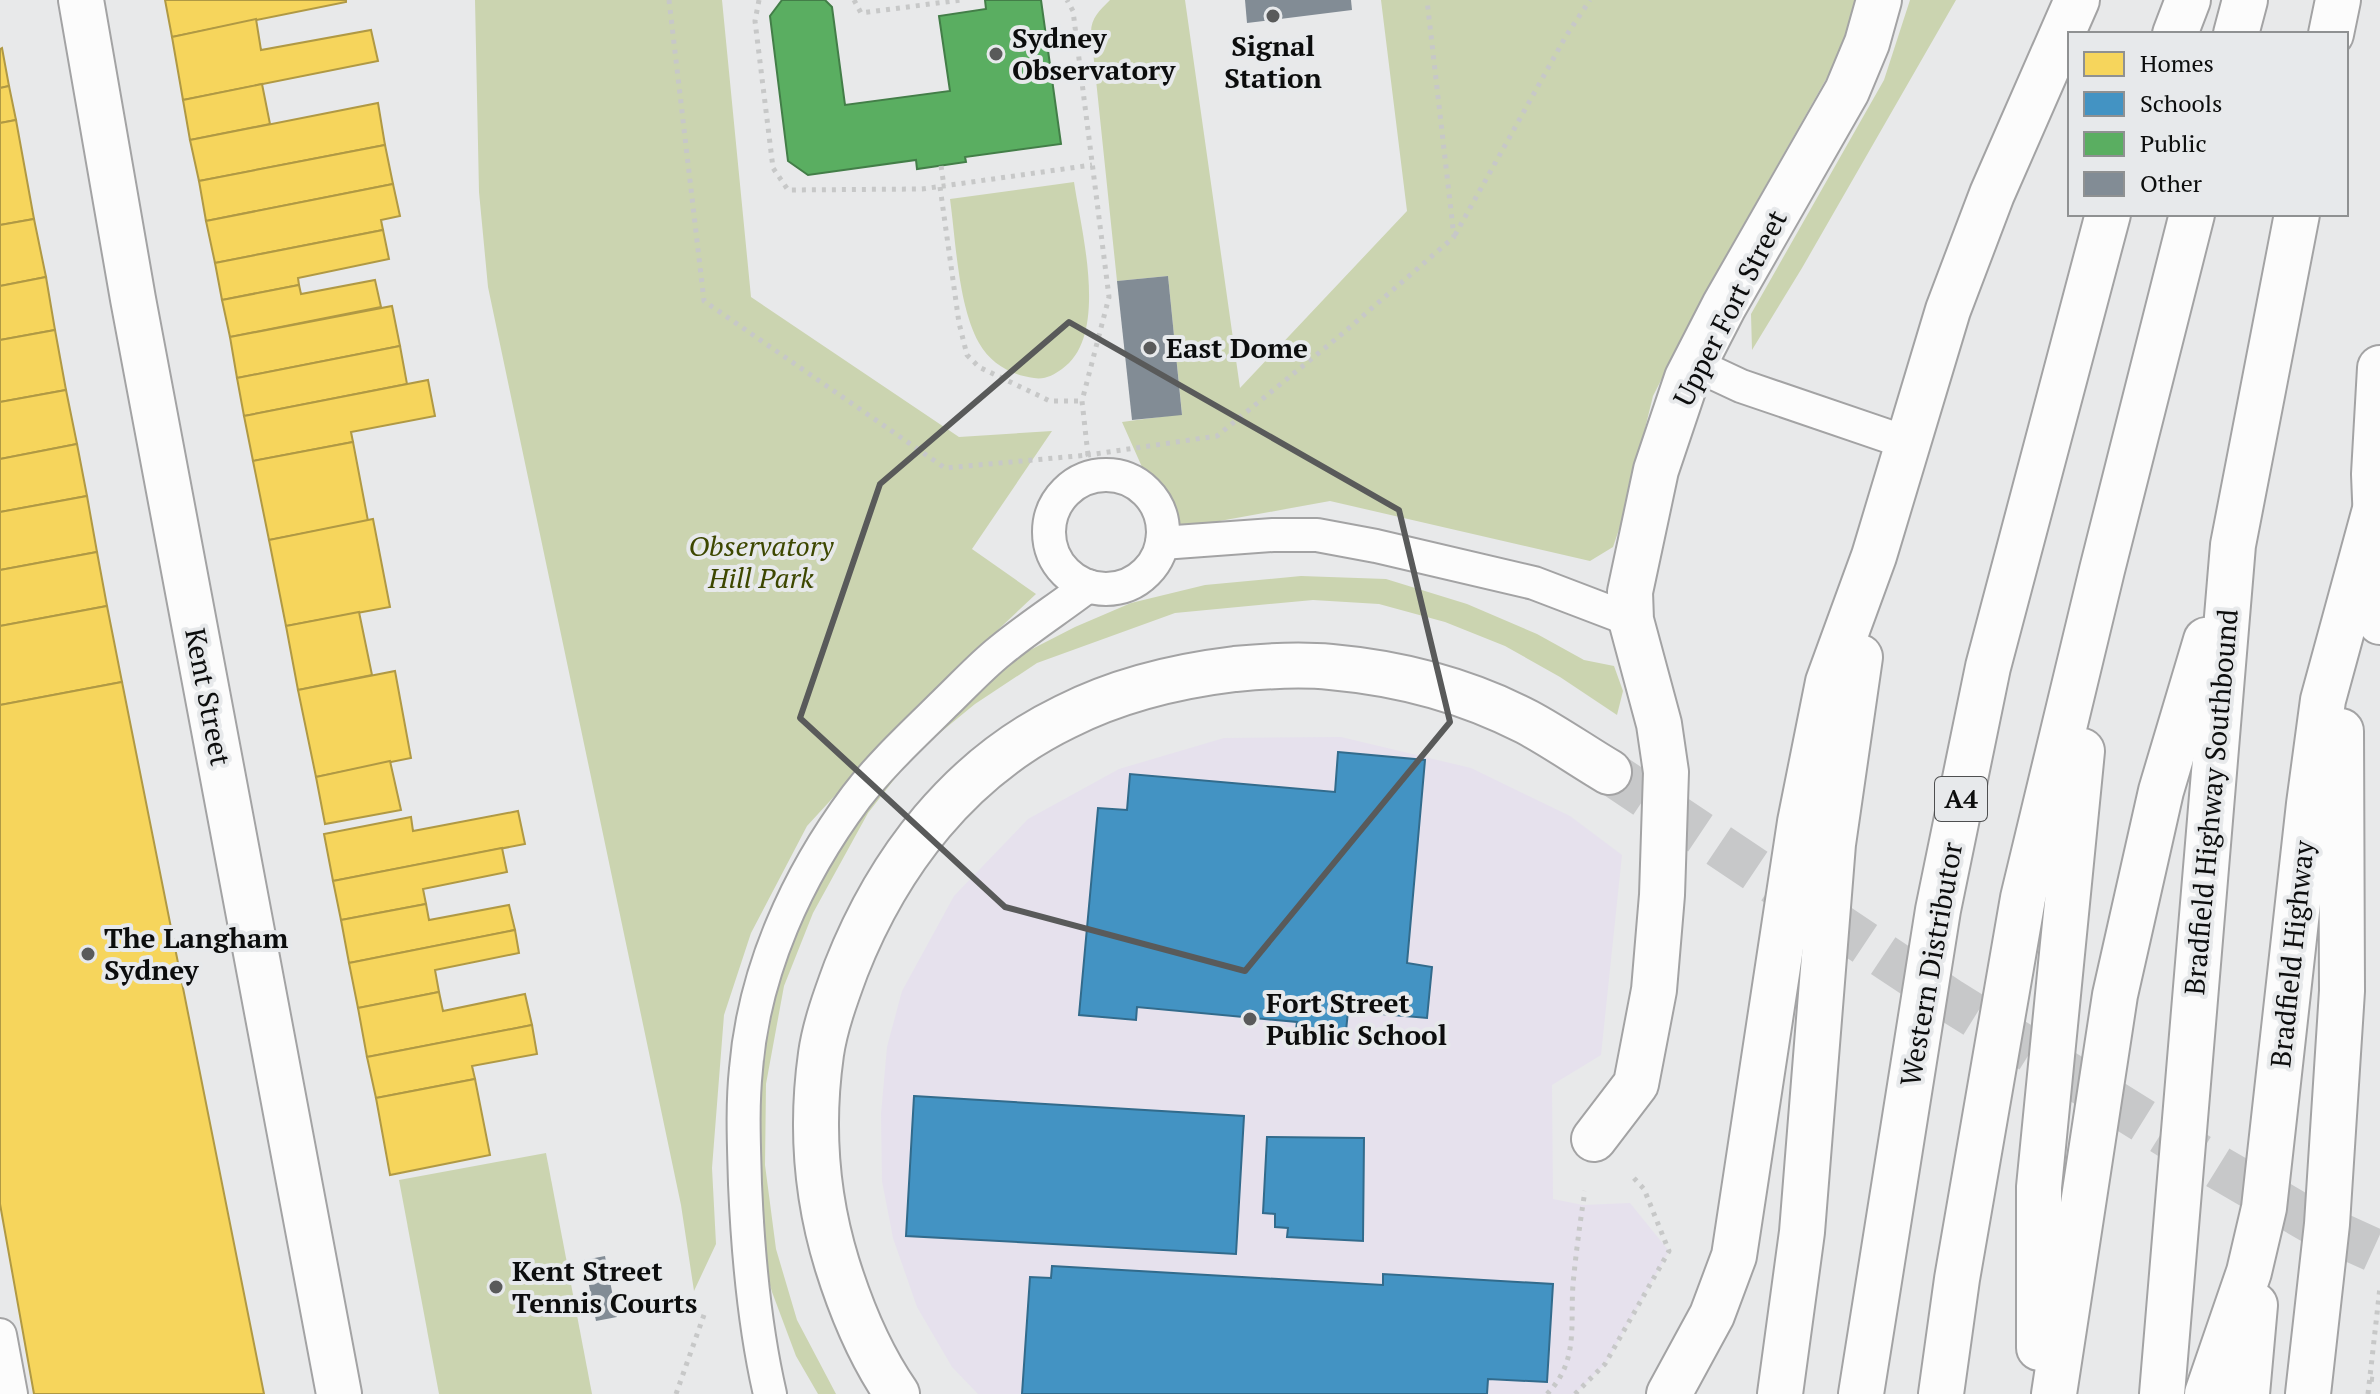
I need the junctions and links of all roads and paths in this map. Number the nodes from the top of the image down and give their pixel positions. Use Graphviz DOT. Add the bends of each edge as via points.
graph roads {
  1 [pos="81,0"];
  2 [pos="669,0"];
  3 [pos="759,0"];
  4 [pos="854,0"];
  5 [pos="961,0"];
  6 [pos="1067,0"];
  7 [pos="1427,0"];
  8 [pos="1590,0"];
  9 [pos="1879,0"];
  10 [pos="2077,0"];
  11 [pos="2188,0"];
  12 [pos="2245,0"];
  13 [pos="2338,0"];
  14 [pos="2176,32"];
  15 [pos="2237,32"];
  16 [pos="2331,32"];
  17 [pos="1092,165"];
  18 [pos="941,166"];
  19 [pos="942,186"];
  20 [pos="2107,216"];
  21 [pos="2191,216"];
  22 [pos="2297,216"];
  23 [pos="1454,237"];
  24 [pos="1694,364"];
  25 [pos="2380,368"];
  26 [pos="1082,401"];
  27 [pos="1908,443"];
  28 [pos="1091,465"];
  29 [pos="1162,543"];
  30 [pos="2233,545"];
  31 [pos="1874,556"];
  32 [pos="2102,570"];
  33 [pos="1088,586"];
  34 [pos="1631,620"];
  35 [pos="2362,621"];
  36 [pos="1609,772"];
  37 [pos="1594,1139"];
  38 [pos="2264,1208"];
  39 [pos="2380,1287"];
  40 [pos="0,1335"];
  41 [pos="2370,1379"];
  42 [pos="2380,1380"];
  43 [pos="11,1394"];
  44 [pos="339,1394"];
  45 [pos="770,1394"];
  46 [pos="897,1394"];
  47 [pos="1547,1394"];
  48 [pos="1575,1394"];
  49 [pos="1669,1394"];
  50 [pos="1780,1394"];
  51 [pos="1861,1394"];
  52 [pos="1941,1394"];
  53 [pos="2039,1394"];
  54 [pos="2054,1394"];
  55 [pos="2162,1394"];
  56 [pos="2207,1394"];
  57 [pos="2247,1394"];
  58 [pos="2308,1394"];
  59 [pos="2368,1394"];
  1 -- 44 [label="main road, Kent Street"];
  2 -- 28 [label="path" via="704,301 945,468"];
  3 -- 19 [label="path" via="755,21 773,168 788,190"];
  4 -- 5 [label="path" via="861,13"];
  6 -- 17 [label="path" via="1073,11"];
  7 -- 23 [label="path"];
  8 -- 23 [label="path"];
  9 -- 24 [label="main road, Upper Fort Street" via="1847,91"];
  10 -- 27 [label="main road" via="1986,209 1948,310"];
  11 -- 14 [label="main road"];
  12 -- 15 [label="main road"];
  13 -- 16 [label="main road"];
  17 -- 19 [label="path"];
  17 -- 26 [label="path" via="1109,297"];
  18 -- 19 [label="path"];
  19 -- 26 [label="path" via="967,355 979,367 1050,401"];
  20 -- 51 [label="main road, Western Distributor / A4" via="1985,682 1938,910"];
  21 -- 32 [label="main road"];
  22 -- 30 [label="main road, Bradfield Highway Southbound"];
  23 -- 28 [label="path" via="1217,436"];
  24 -- 27 [label="lane" via="1741,386"];
  24 -- 34 [label="main road, Upper Fort Street" via="1656,470 1636,553"];
  25 -- 35 [label="main road, Bradfield Highway" via="2374,513"];
  26 -- 28 [label="path"];
  27 -- 31 [label="main road"];
  28 -- 29 [label="lane" via="1134,482 1149,494 1163,523"];
  28 -- 33 [label="lane" via="1061,496 1048,532 1052,554 1063,570"];
  29 -- 33 [label="lane" via="1142,576 1118,588"];
  29 -- 34 [label="lane" via="1317,535 1534,583"];
  30 -- 54 [label="main road" via="2161,791 2115,995"];
  30 -- 55 [label="main road, Bradfield Highway Southbound"];
  31 -- 49 [label="main road" via="1828,682 1800,822 1734,1256 1712,1315"];
  31 -- 50 [label="main road" via="1833,844 1802,1232"];
  32 -- 52 [label="main road" via="2020,913"];
  32 -- 53 [label="main road" via="2039,1187"];
  33 -- 45 [label="lane" via="998,652 895,752 856,797 784,920 754,1013 743,1122 755,1315"];
  34 -- 37 [label="main road, Upper Fort Street" via="1666,772 1662,895 1654,990 1636,1084"];
  35 -- 38 [label="main road, Bradfield Highway" via="2323,700"];
  35 -- 58 [label="main road" via="2340,705 2342,991 2327,1224"];
  36 -- 46 [label="main road" via="1528,723 1449,689 1329,667 1196,674 1127,691 1065,716 994,762 945,806 879,895 837,993 821,1053 816,1141 826,1226 866,1340"];
  37 -- 47 [label="path" via="1573,1283 1572,1344 1562,1378"];
  37 -- 48 [label="path" via="1644,1189 1669,1251 1605,1364"];
  38 -- 56 [label="main road, Bradfield Highway" via="2249,1272"];
  38 -- 57 [label="main road"];
  39 -- 41 [label="path"];
  40 -- 43 [label="lane"];
  41 -- 42 [label="path"];
  41 -- 59 [label="path"];
}
